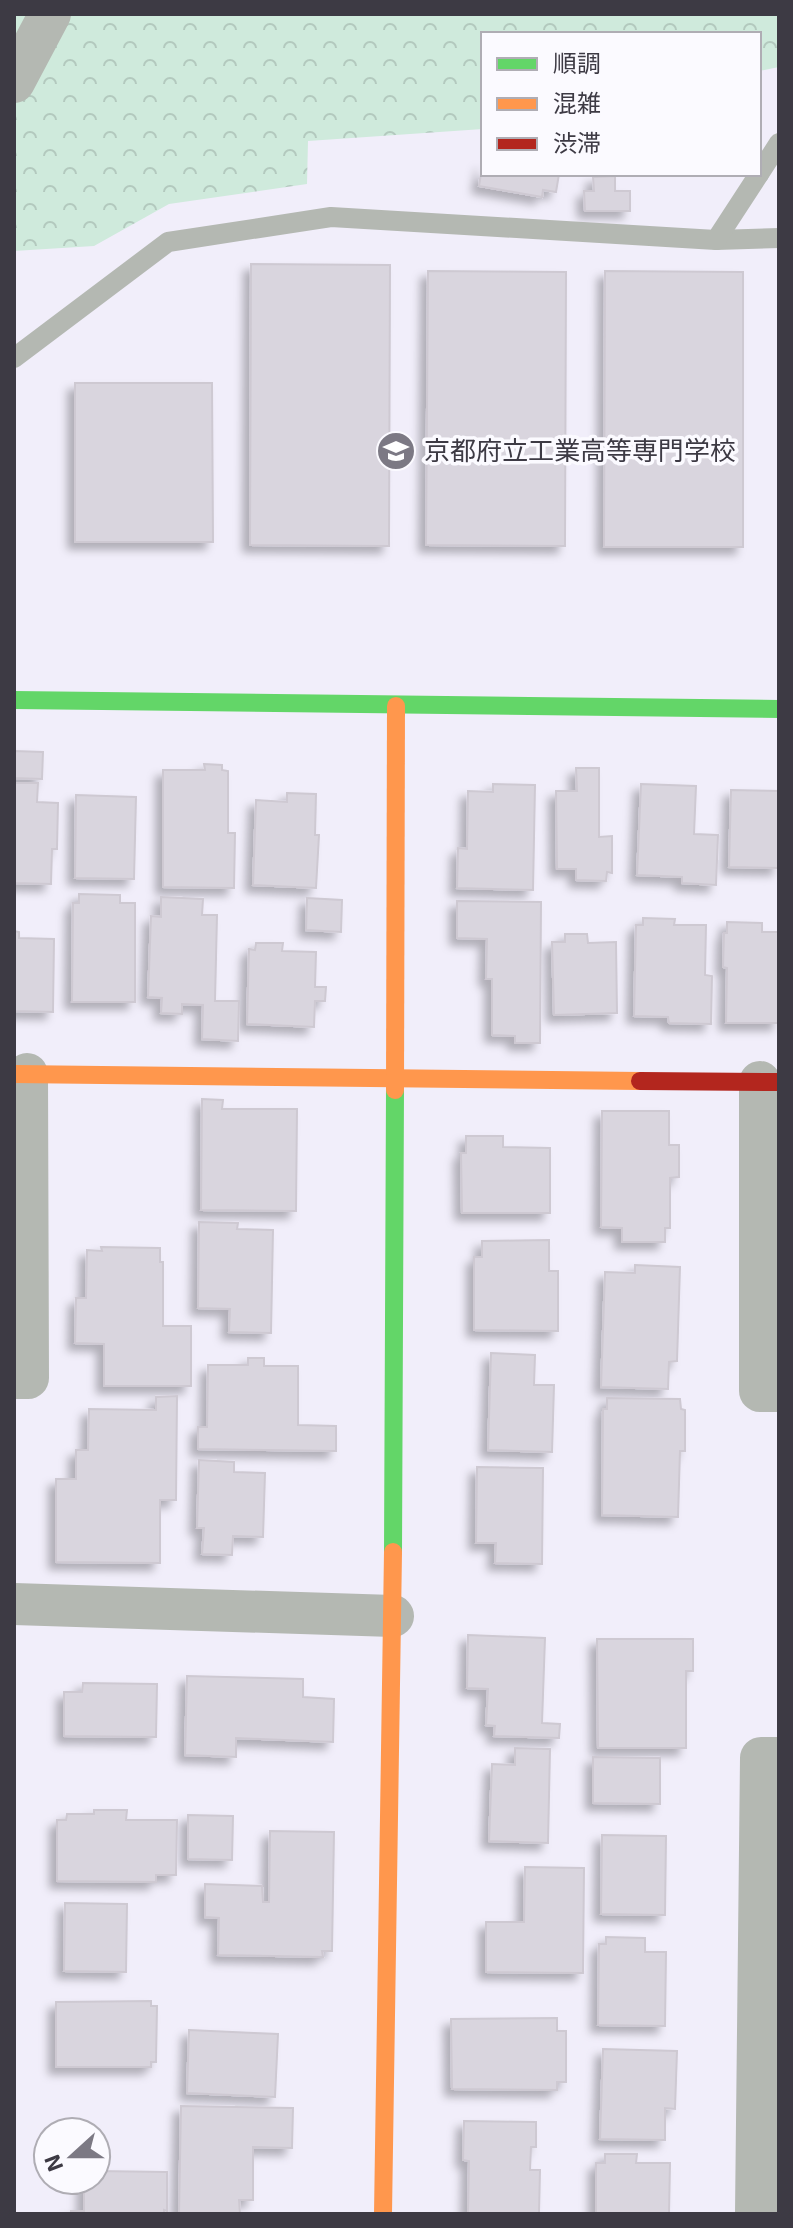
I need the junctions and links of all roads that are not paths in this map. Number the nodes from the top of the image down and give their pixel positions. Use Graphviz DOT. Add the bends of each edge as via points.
graph roads {
  1 [pos="50,14"];
  2 [pos="14,82"];
  3 [pos="779,143"];
  4 [pos="761,171"];
  5 [pos="758,176"];
  6 [pos="779,238"];
  7 [pos="716,240"];
  8 [pos="14,358"];
  9 [pos="14,700"];
  10 [pos="396,706"];
  11 [pos="779,709"];
  12 [pos="20,1074"];
  13 [pos="396,1077"];
  14 [pos="770,1082"];
  15 [pos="14,1378"];
  16 [pos="779,1391"];
  17 [pos="14,1604"];
  18 [pos="393,1616"];
  19 [pos="779,1758"];
  20 [pos="383,2214"];
  21 [pos="756,2214"];
  1 -- 2 [label="street"];
  3 -- 4 [label="lane"];
  5 -- 7 [label="lane"];
  6 -- 7 [label="lane"];
  7 -- 8 [label="lane" via="331,217 168,242"];
  9 -- 10 [label="street"];
  10 -- 11 [label="street"];
  10 -- 13 [label="street"];
  12 -- 13 [label="street"];
  12 -- 15 [label="street" via="28,1378"];
  13 -- 14 [label="street"];
  13 -- 18 [label="street"];
  14 -- 16 [label="street" via="760,1391"];
  17 -- 18 [label="street"];
  18 -- 20 [label="street"];
  19 -- 21 [label="street" via="761,1758"];
}
